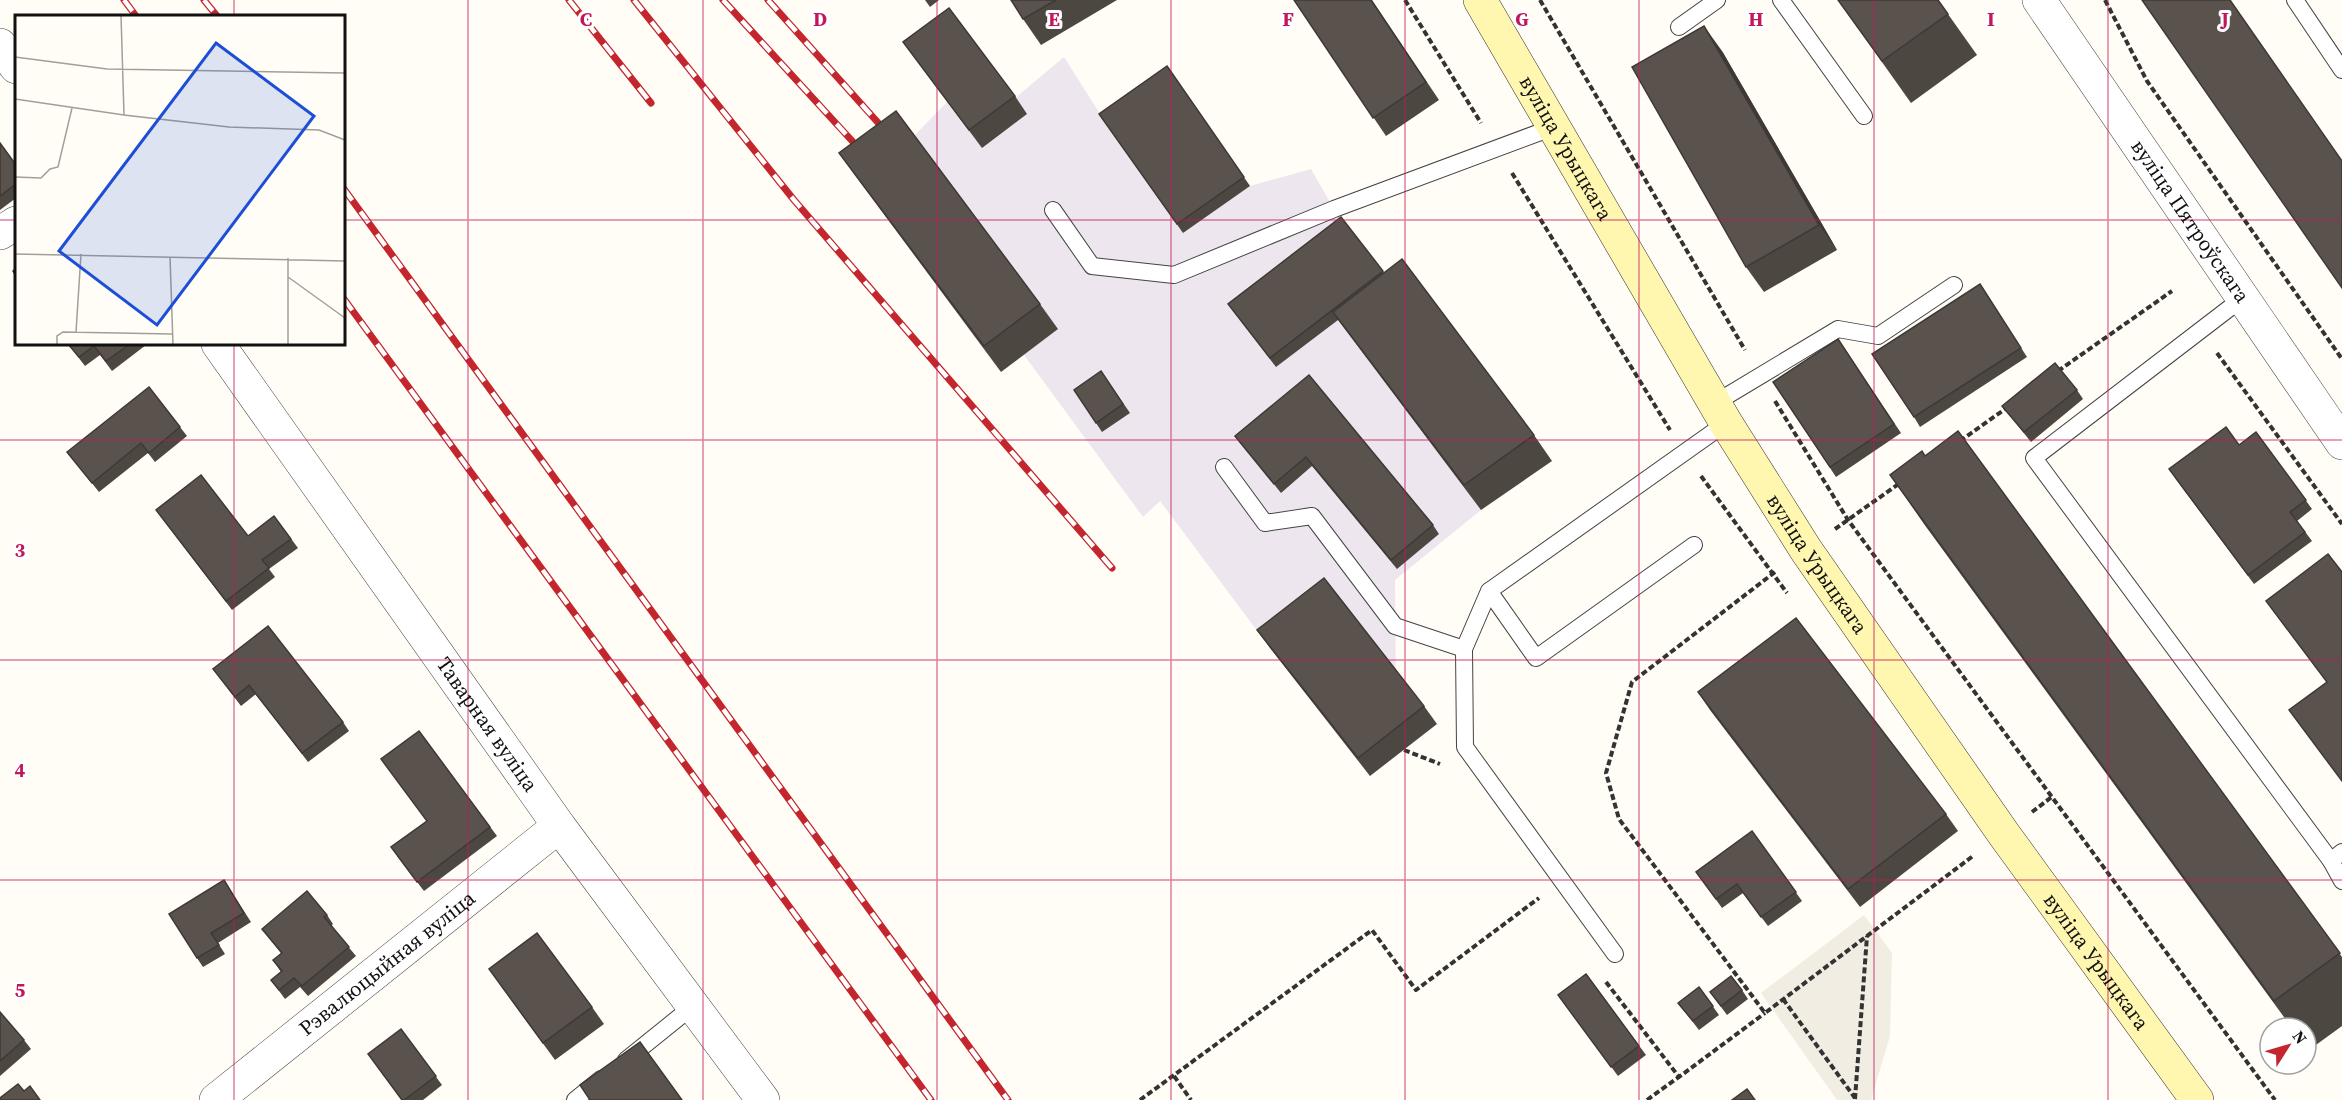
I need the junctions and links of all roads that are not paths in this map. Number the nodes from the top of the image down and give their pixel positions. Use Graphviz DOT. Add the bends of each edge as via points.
graph roads {
  1 [pos="1480,0"];
  2 [pos="1717,0"];
  3 [pos="1781,0"];
  4 [pos="2039,0"];
  5 [pos="2295,0"];
  6 [pos="1679,27"];
  7 [pos="0,45"];
  8 [pos="15,66"];
  9 [pos="2342,70"];
  10 [pos="1864,116"];
  11 [pos="1554,127"];
  12 [pos="1053,210"];
  13 [pos="15,224"];
  14 [pos="0,233"];
  15 [pos="1954,285"];
  16 [pos="2244,297"];
  17 [pos="219,345"];
  18 [pos="1721,413"];
  19 [pos="2342,443"];
  20 [pos="1224,466"];
  21 [pos="1694,544"];
  22 [pos="1490,591"];
  23 [pos="1464,649"];
  24 [pos="559,826"];
  25 [pos="2336,856"];
  26 [pos="2342,881"];
  27 [pos="1615,954"];
  28 [pos="693,1006"];
  29 [pos="216,1100"];
  30 [pos="575,1100"];
  31 [pos="763,1100"];
  32 [pos="2197,1100"];
  1 -- 11 [label="main road, вуліца Урыцкага"];
  2 -- 6 [label="lane"];
  3 -- 10 [label="lane"];
  4 -- 16 [label="street, вуліца Пятроўскага"];
  5 -- 9 [label="lane"];
  7 -- 8 [label="street"];
  11 -- 12 [label="lane" via="1334,209 1174,275 1092,266"];
  11 -- 18 [label="main road, вуліца Урыцкага"];
  13 -- 14 [label="street"];
  15 -- 18 [label="lane" via="1878,336 1838,329 1760,376"];
  16 -- 19 [label="street, вуліца Пятроўскага"];
  16 -- 25 [label="lane" via="2034,458"];
  17 -- 24 [label="street, Таварная вуліца"];
  18 -- 22 [label="lane"];
  18 -- 32 [label="main road, вуліца Урыцкага" via="1806,550 2003,833"];
  20 -- 23 [label="lane" via="1265,523 1311,516 1395,626"];
  21 -- 22 [label="lane" via="1536,658"];
  22 -- 23 [label="lane"];
  23 -- 27 [label="lane" via="1465,747"];
  24 -- 28 [label="street, Таварная вуліца"];
  24 -- 29 [label="street, Рэвалюцыйная вуліца"];
  25 -- 26 [label="lane"];
  28 -- 30 [label="lane"];
  28 -- 31 [label="street, Таварная вуліца"];
}
